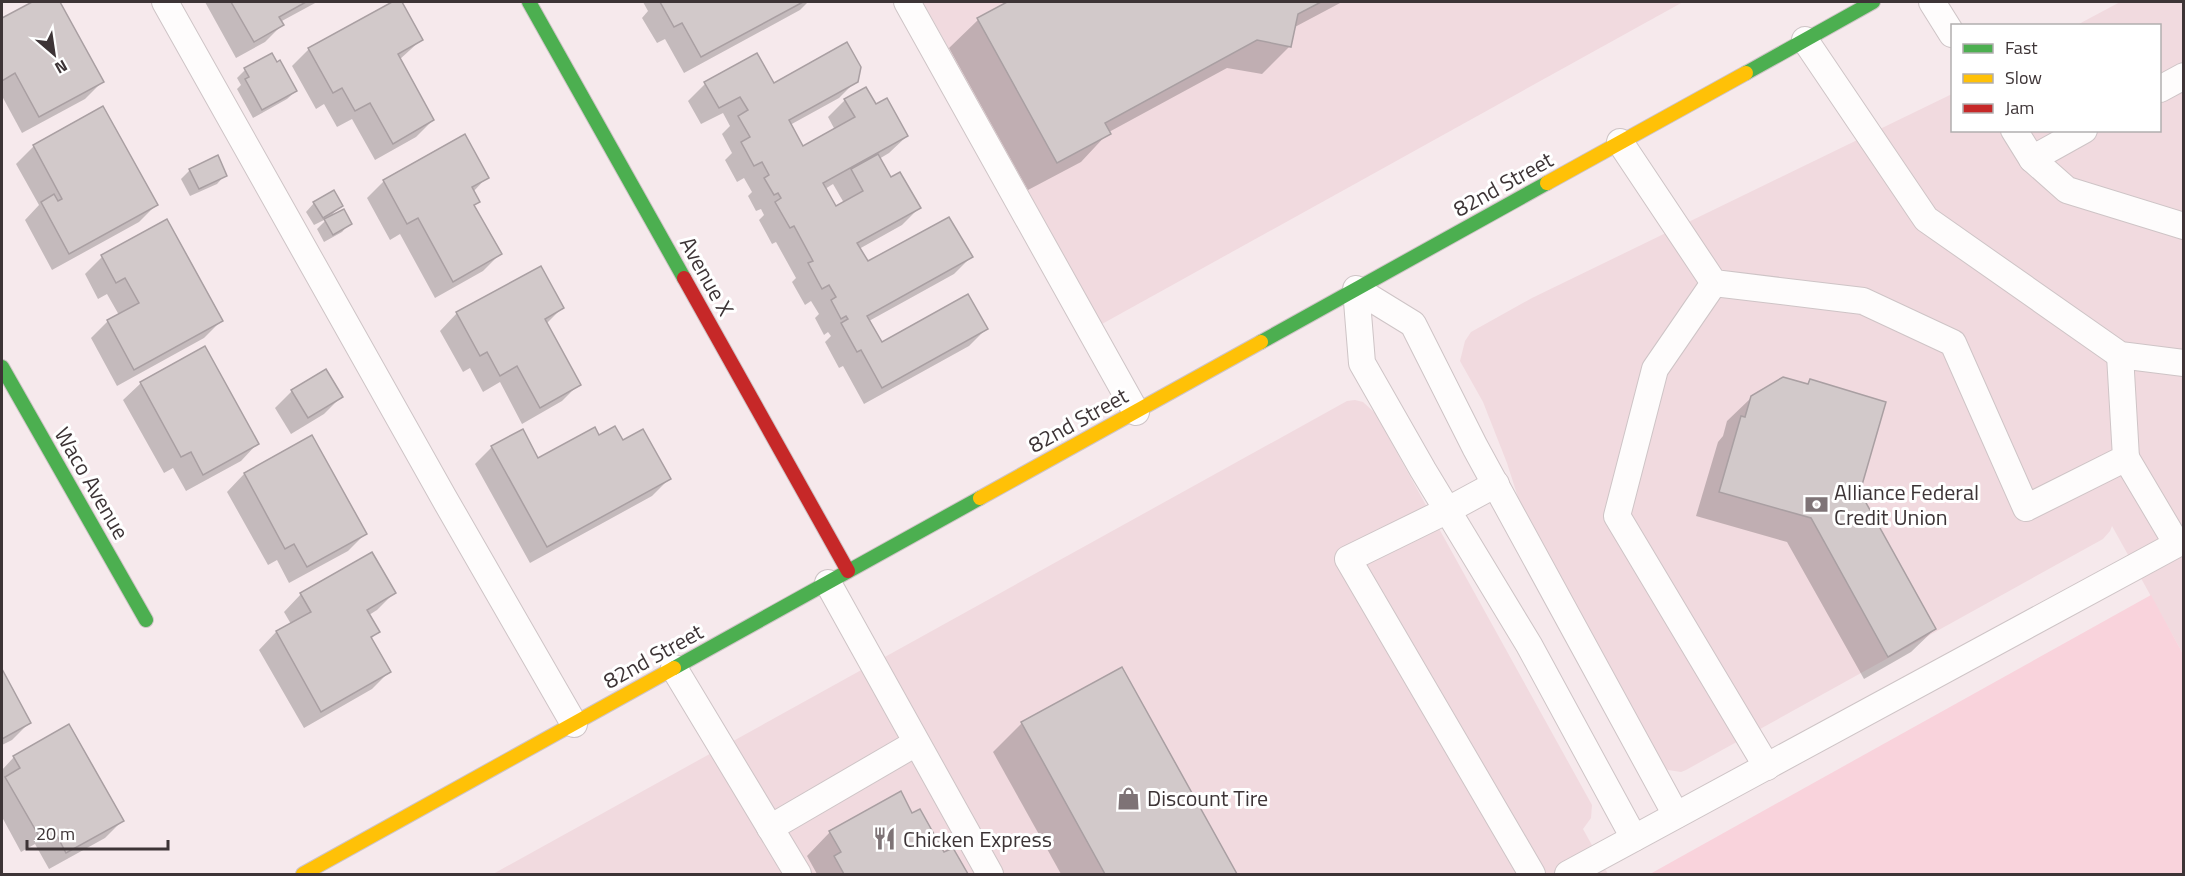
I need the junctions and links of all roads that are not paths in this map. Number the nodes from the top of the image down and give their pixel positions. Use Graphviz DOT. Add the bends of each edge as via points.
graph roads {
  1 [pos="165,2"];
  2 [pos="529,2"];
  3 [pos="907,2"];
  4 [pos="1873,2"];
  5 [pos="1932,2"];
  6 [pos="1951,31"];
  7 [pos="1805,40"];
  8 [pos="2184,76"];
  9 [pos="2161,88"];
  10 [pos="2015,132"];
  11 [pos="2080,132"];
  12 [pos="1620,142"];
  13 [pos="2032,159"];
  14 [pos="2184,226"];
  15 [pos="1714,283"];
  16 [pos="1356,289"];
  17 [pos="2120,355"];
  18 [pos="2184,363"];
  19 [pos="2,367"];
  20 [pos="1136,412"];
  21 [pos="2126,458"];
  22 [pos="1496,484"];
  23 [pos="1448,510"];
  24 [pos="2181,547"];
  25 [pos="838,577"];
  26 [pos="146,620"];
  27 [pos="674,668"];
  28 [pos="574,724"];
  29 [pos="916,743"];
  30 [pos="1767,767"];
  31 [pos="1676,815"];
  32 [pos="770,828"];
  33 [pos="1634,838"];
  34 [pos="303,874"];
  35 [pos="798,874"];
  36 [pos="990,874"];
  37 [pos="1532,874"];
  38 [pos="1568,874"];
  1 -- 28 [label="lane"];
  2 -- 25 [label="main road, Avenue X"];
  3 -- 20 [label="lane"];
  4 -- 7 [label="main road, 82nd Street"];
  5 -- 6 [label="lane"];
  7 -- 12 [label="main road, 82nd Street"];
  7 -- 17 [label="lane" via="1926,219"];
  8 -- 9 [label="lane"];
  10 -- 13 [label="lane"];
  11 -- 13 [label="lane"];
  12 -- 15 [label="lane"];
  12 -- 16 [label="main road, 82nd Street"];
  13 -- 14 [label="lane" via="2067,190"];
  15 -- 21 [label="lane" via="1863,301 1953,343 2026,508"];
  15 -- 30 [label="lane" via="1655,369 1617,516"];
  16 -- 20 [label="main road, 82nd Street"];
  16 -- 22 [label="lane" via="1413,324"];
  16 -- 23 [label="lane" via="1362,363"];
  17 -- 18 [label="lane"];
  17 -- 21 [label="lane"];
  19 -- 26 [label="main road, Waco Avenue"];
  20 -- 25 [label="main road, 82nd Street"];
  21 -- 24 [label="lane"];
  22 -- 23 [label="lane"];
  22 -- 31 [label="lane"];
  23 -- 33 [label="lane"];
  23 -- 37 [label="lane" via="1348,560"];
  24 -- 30 [label="lane"];
  25 -- 27 [label="main road, 82nd Street"];
  25 -- 29 [label="lane"];
  27 -- 28 [label="main road, 82nd Street"];
  27 -- 32 [label="lane"];
  28 -- 34 [label="main road, 82nd Street"];
  29 -- 32 [label="lane"];
  29 -- 36 [label="lane"];
  30 -- 31 [label="lane"];
  31 -- 33 [label="lane"];
  32 -- 35 [label="lane"];
  33 -- 38 [label="lane"];
}
